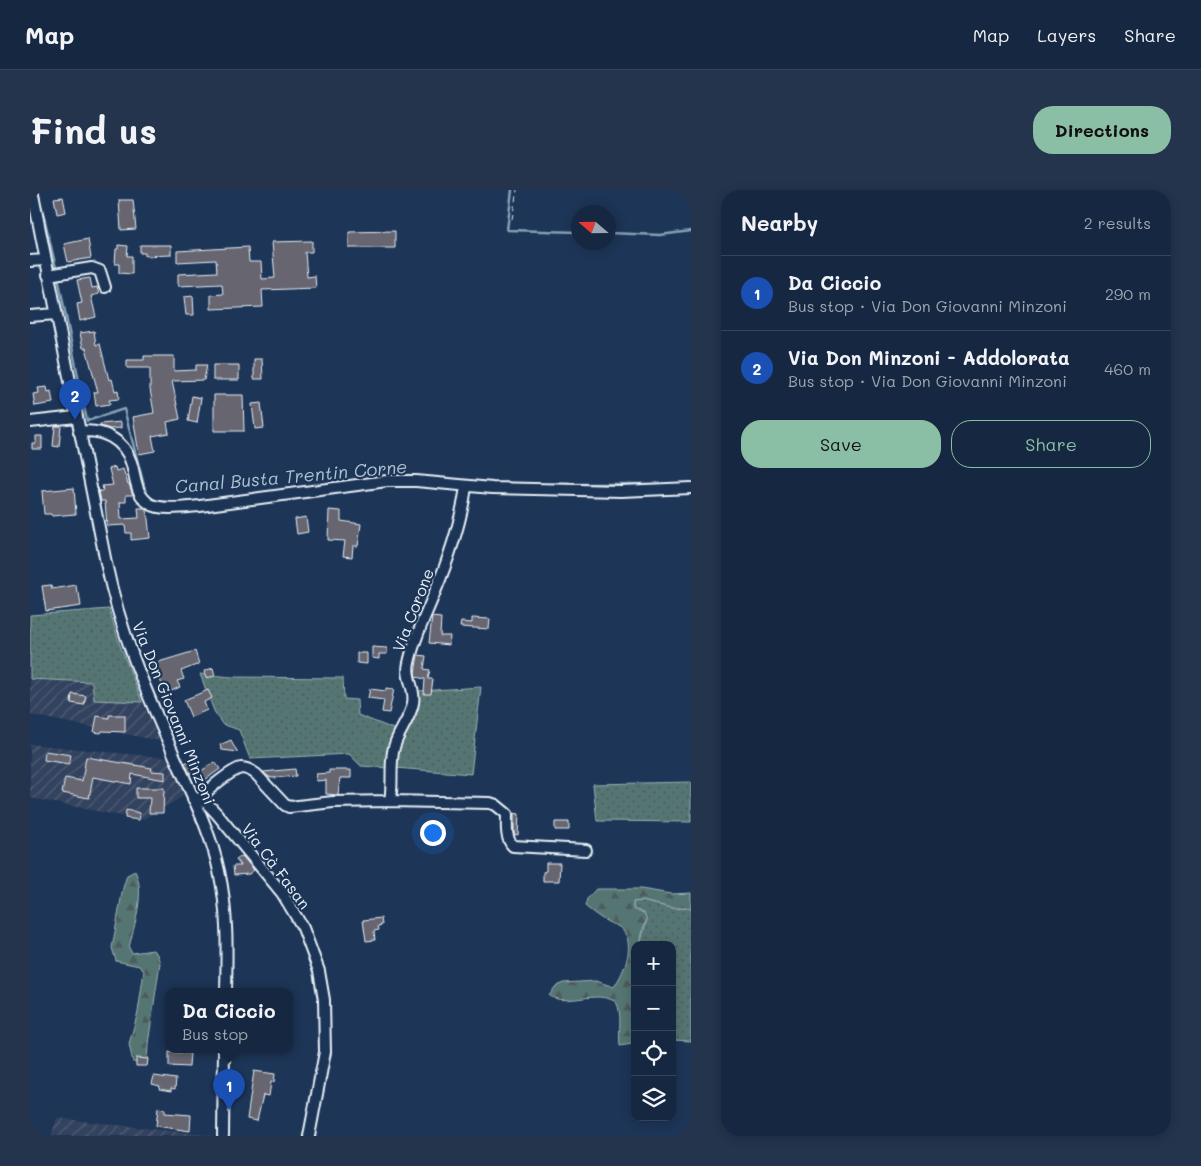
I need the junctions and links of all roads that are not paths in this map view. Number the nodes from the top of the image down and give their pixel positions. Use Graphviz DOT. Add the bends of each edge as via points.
graph roads {
  1 [pos="32,190"];
  2 [pos="35,227"];
  3 [pos="45,260"];
  4 [pos="30,262"];
  5 [pos="48,275"];
  6 [pos="105,287"];
  7 [pos="56,314"];
  8 [pos="30,316"];
  9 [pos="76,417"];
  10 [pos="30,422"];
  11 [pos="79,432"];
  12 [pos="466,487"];
  13 [pos="691,488"];
  14 [pos="198,799"];
  15 [pos="390,801"];
  16 [pos="586,850"];
  17 [pos="226,988"];
  18 [pos="224,1053"];
  19 [pos="223,1136"];
  20 [pos="309,1136"];
  1 -- 2 [label="street, Via Don Giovanni Minzoni"];
  2 -- 3 [label="street, Via Don Giovanni Minzoni"];
  3 -- 4 [label="street"];
  3 -- 5 [label="street, Via Don Giovanni Minzoni"];
  5 -- 6 [label="street" via="92,268 100,271"];
  5 -- 7 [label="street, Via Don Giovanni Minzoni"];
  7 -- 8 [label="street"];
  7 -- 9 [label="street, Via Don Giovanni Minzoni"];
  9 -- 10 [label="street"];
  9 -- 11 [label="street, Via Don Giovanni Minzoni"];
  11 -- 12 [label="street" via="98,431 115,439 127,453 141,495 151,505 163,507 200,506 387,481"];
  11 -- 14 [label="street, Via Don Giovanni Minzoni" via="111,589 124,634 150,700"];
  12 -- 13 [label="street" via="621,491"];
  12 -- 15 [label="street, Via Corone" via="452,548 409,662 407,674 414,702 392,752"];
  14 -- 15 [label="street" via="236,770 245,768 256,774 290,807"];
  14 -- 17 [label="street, Via Don Giovanni Minzoni" via="223,892 227,929"];
  14 -- 20 [label="street, Via Cà Fasan" via="217,814 282,893 303,928 320,971 325,1052"];
  15 -- 16 [label="street" via="490,803 507,814 507,835 513,846"];
  18 -- 19 [label="street"];
}
